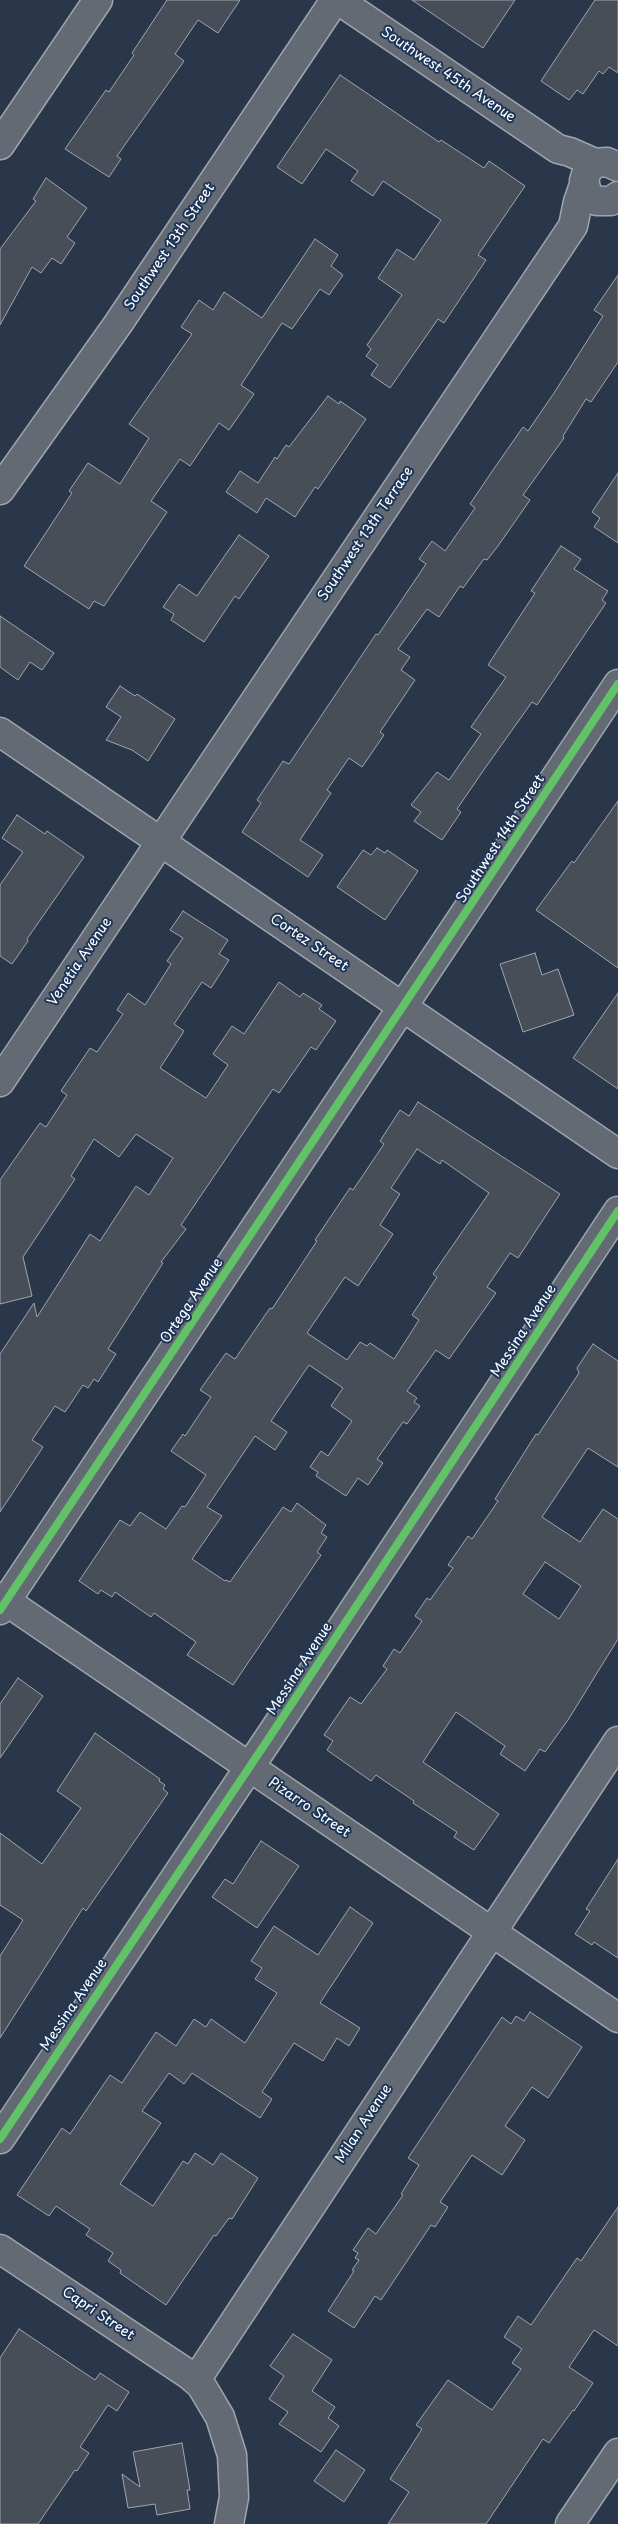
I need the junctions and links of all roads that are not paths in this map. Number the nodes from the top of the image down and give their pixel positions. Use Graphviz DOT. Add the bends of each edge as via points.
graph roads {
  1 [pos="98,0"];
  2 [pos="337,0"];
  3 [pos="0,146"];
  4 [pos="604,181"];
  5 [pos="0,490"];
  6 [pos="618,684"];
  7 [pos="0,732"];
  8 [pos="160,842"];
  9 [pos="404,1007"];
  10 [pos="0,1082"];
  11 [pos="618,1154"];
  12 [pos="618,1211"];
  13 [pos="2,1602"];
  14 [pos="618,1741"];
  15 [pos="249,1768"];
  16 [pos="492,1931"];
  17 [pos="618,2018"];
  18 [pos="0,2138"];
  19 [pos="0,2249"];
  20 [pos="196,2380"];
  21 [pos="618,2453"];
  22 [pos="229,2524"];
  23 [pos="570,2524"];
  1 -- 3 [label="street"];
  2 -- 4 [label="street, Southwest 45th Avenue" via="558,150 570,152"];
  2 -- 5 [label="street, Southwest 13th Street" via="118,324"];
  4 -- 8 [label="street, Southwest 13th Terrace" via="578,202 573,226"];
  6 -- 9 [label="street, Southwest 14th Street"];
  7 -- 8 [label="street, Cortez Street"];
  8 -- 9 [label="street, Cortez Street"];
  8 -- 10 [label="street, Venetia Avenue"];
  9 -- 11 [label="street, Cortez Street"];
  9 -- 13 [label="street, Ortega Avenue"];
  12 -- 15 [label="street, Messina Avenue"];
  13 -- 15 [label="street, Pizarro Street"];
  14 -- 16 [label="street, Milan Avenue"];
  15 -- 16 [label="street, Pizarro Street"];
  15 -- 18 [label="street, Messina Avenue"];
  16 -- 17 [label="street, Pizarro Street"];
  16 -- 20 [label="street, Milan Avenue"];
  19 -- 20 [label="street, Capri Street"];
  20 -- 22 [label="street" via="220,2417 232,2455 234,2497"];
  21 -- 23 [label="street"];
}
